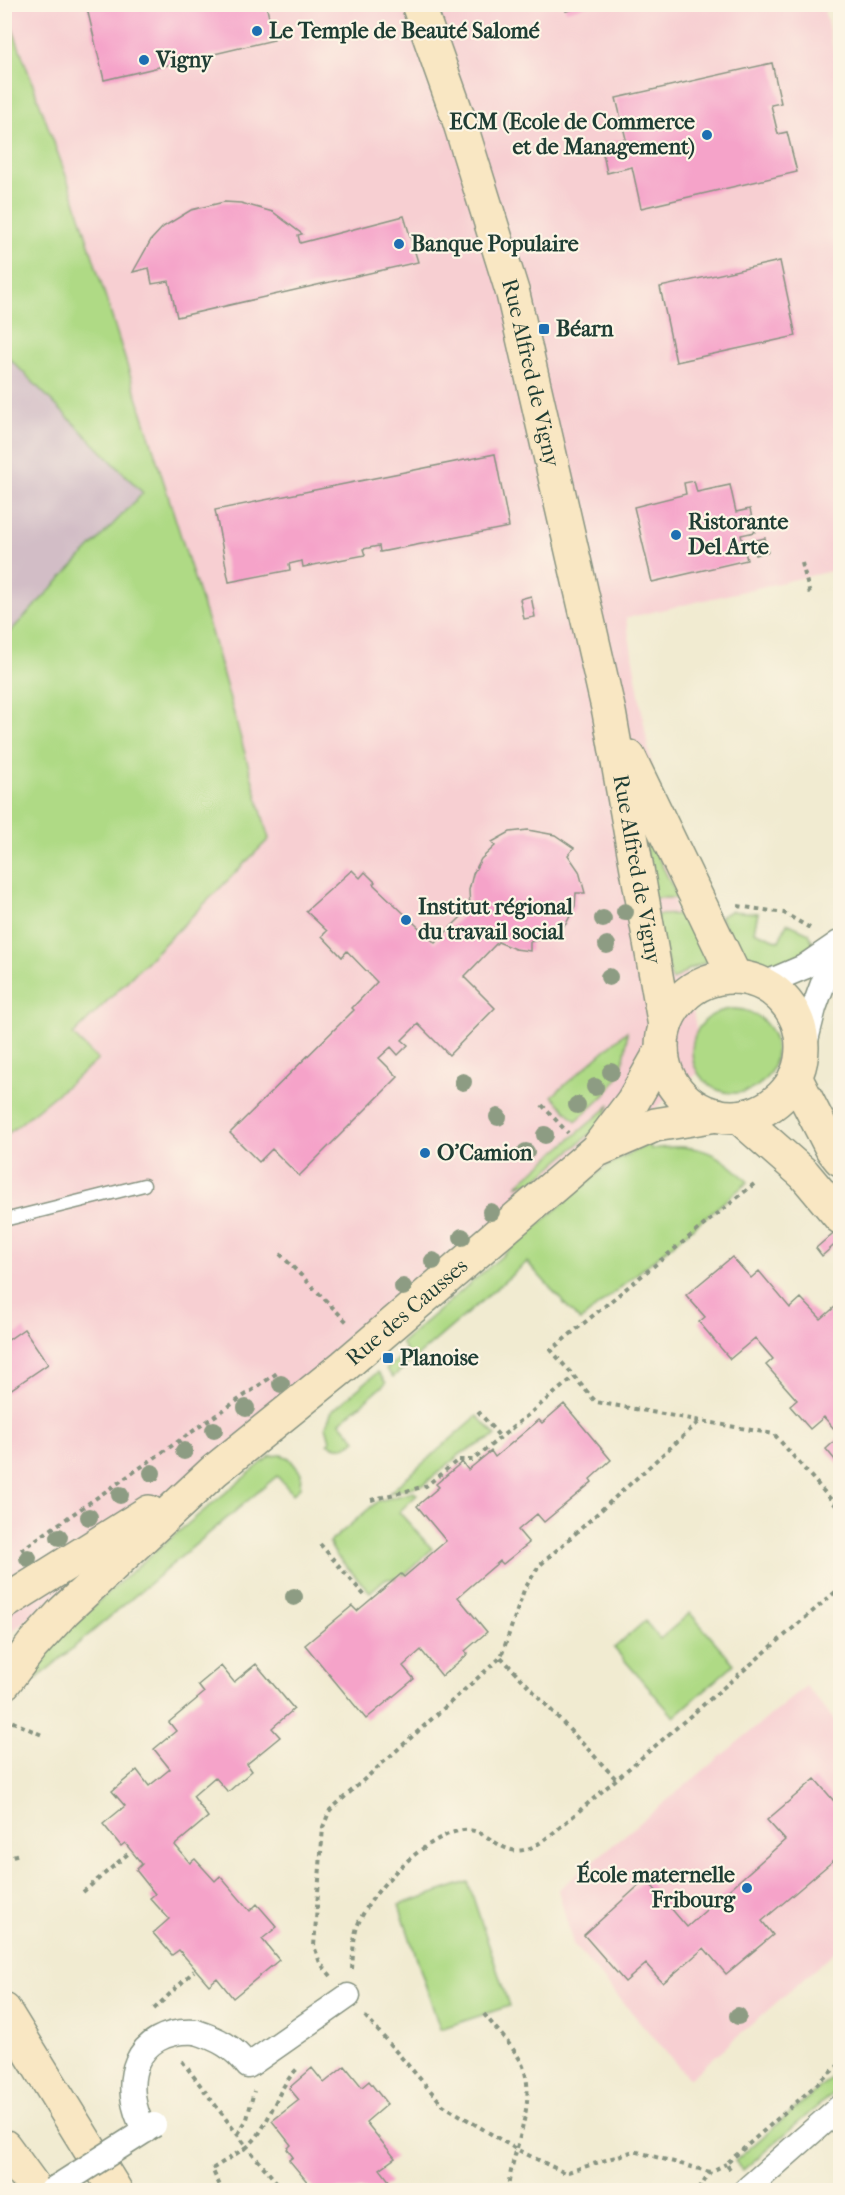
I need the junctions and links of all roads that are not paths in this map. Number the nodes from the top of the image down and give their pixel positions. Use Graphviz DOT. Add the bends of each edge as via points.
graph roads {
  1 [pos="418,4"];
  2 [pos="609,712"];
  3 [pos="838,943"];
  4 [pos="749,981"];
  5 [pos="663,1038"];
  6 [pos="799,1067"];
  7 [pos="728,1116"];
  8 [pos="596,1150"];
  9 [pos="840,1159"];
  10 [pos="144,1185"];
  11 [pos="840,1217"];
  12 [pos="4,1220"];
  13 [pos="214,1471"];
  14 [pos="4,1603"];
  15 [pos="4,1683"];
  16 [pos="348,1996"];
  17 [pos="4,2010"];
  18 [pos="840,2107"];
  19 [pos="5,2149"];
  20 [pos="741,2183"];
  21 [pos="29,2190"];
  22 [pos="36,2190"];
  23 [pos="52,2190"];
  24 [pos="115,2190"];
  1 -- 2 [label="street, Rue Alfred de Vigny" via="513,294"];
  2 -- 4 [label="street, Rue Alfred de Vigny"];
  2 -- 5 [label="street, Rue Alfred de Vigny"];
  3 -- 4 [label="street" via="804,967"];
  3 -- 6 [label="street" via="814,1008"];
  4 -- 5 [label="street" via="712,980 691,990 675,1006"];
  4 -- 6 [label="street" via="782,997 794,1015 801,1035"];
  5 -- 7 [label="street" via="666,1072 678,1092 695,1107"];
  5 -- 8 [label="street, Rue des Causses" via="633,1101"];
  6 -- 7 [label="street" via="782,1096 762,1110"];
  6 -- 9 [label="street" via="832,1149"];
  7 -- 8 [label="street, Rue des Causses" via="656,1125"];
  7 -- 11 [label="street" via="804,1174"];
  8 -- 13 [label="street, Rue des Causses" via="352,1359"];
  10 -- 12 [label="lane"];
  13 -- 14 [label="street, Rue des Causses"];
  13 -- 15 [label="street, Rue des Causses" via="64,1611"];
  16 -- 23 [label="street, bridge" via="248,2066 221,2041 196,2032 170,2033 152,2043 141,2054 133,2072 131,2092 136,2115 150,2128"];
  17 -- 24 [label="street"];
  18 -- 20 [label="street"];
  19 -- 21 [label="lane"];
  19 -- 22 [label="street"];
}
